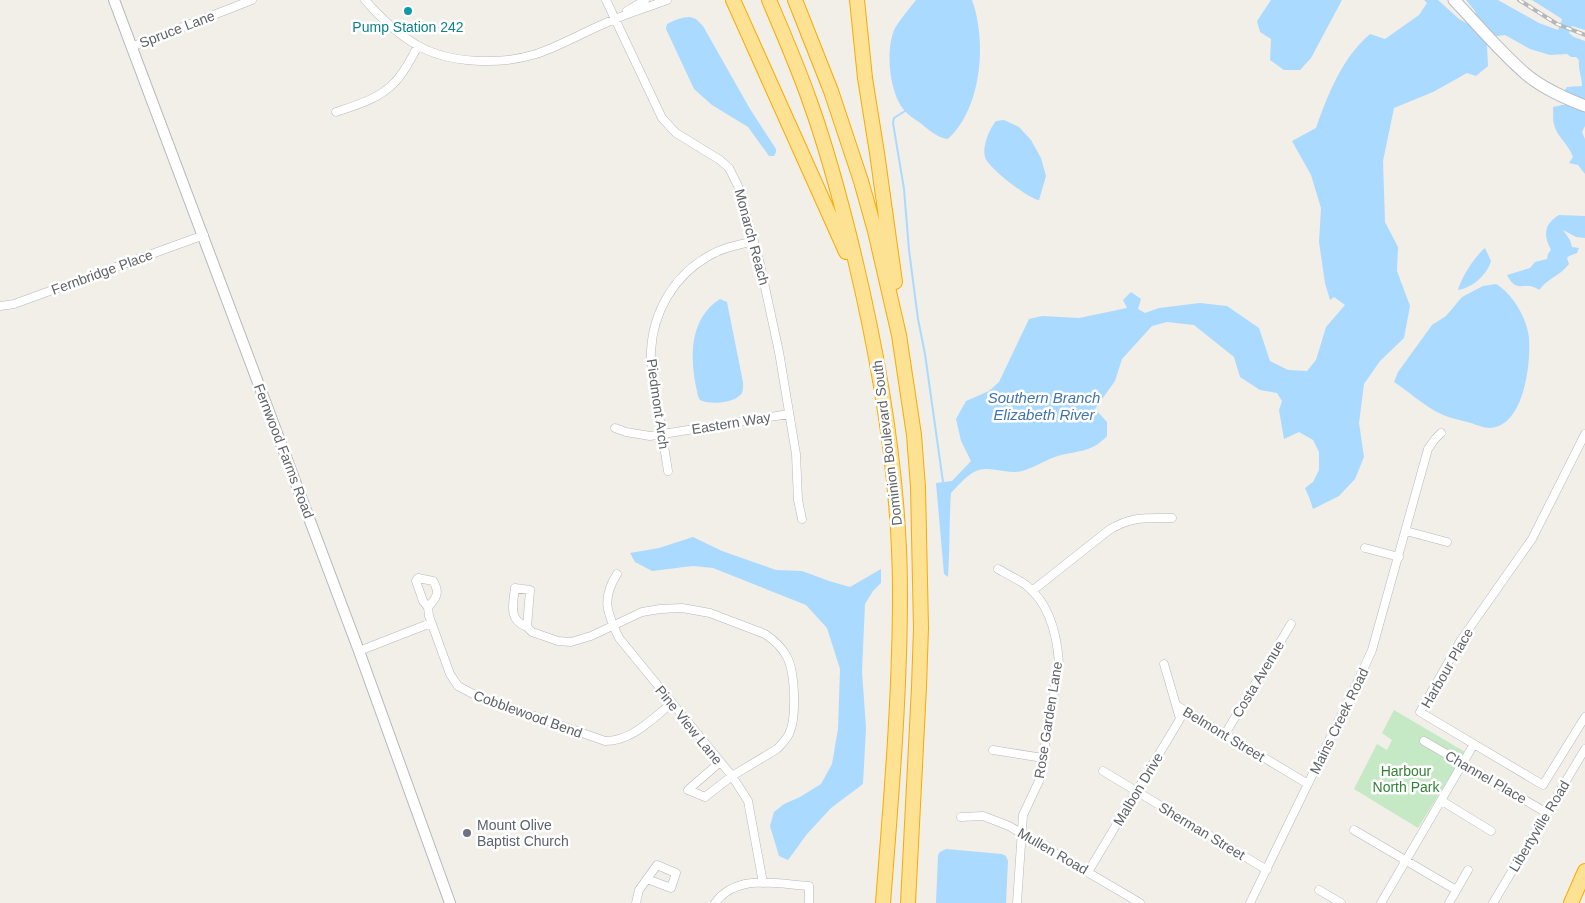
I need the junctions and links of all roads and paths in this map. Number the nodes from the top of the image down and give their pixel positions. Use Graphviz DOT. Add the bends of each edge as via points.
graph roads {
  1 [pos="114,0"];
  2 [pos="252,0"];
  3 [pos="365,0"];
  4 [pos="606,0"];
  5 [pos="645,0"];
  6 [pos="667,0"];
  7 [pos="733,0"];
  8 [pos="769,0"];
  9 [pos="795,0"];
  10 [pos="857,0"];
  11 [pos="1454,0"];
  12 [pos="235,3"];
  13 [pos="614,19"];
  14 [pos="418,46"];
  15 [pos="131,47"];
  16 [pos="1585,106"];
  17 [pos="336,112"];
  18 [pos="204,235"];
  19 [pos="754,241"];
  20 [pos="862,289"];
  21 [pos="0,306"];
  22 [pos="899,335"];
  23 [pos="789,414"];
  24 [pos="615,428"];
  25 [pos="662,434"];
  26 [pos="1441,434"];
  27 [pos="1585,434"];
  28 [pos="668,471"];
  29 [pos="1172,518"];
  30 [pos="802,519"];
  31 [pos="1406,531"];
  32 [pos="1447,542"];
  33 [pos="1365,548"];
  34 [pos="1399,557"];
  35 [pos="998,569"];
  36 [pos="617,574"];
  37 [pos="1032,592"];
  38 [pos="428,607"];
  39 [pos="431,623"];
  40 [pos="1291,624"];
  41 [pos="613,625"];
  42 [pos="527,627"];
  43 [pos="359,650"];
  44 [pos="1164,664"];
  45 [pos="672,703"];
  46 [pos="1176,705"];
  47 [pos="1585,717"];
  48 [pos="1225,734"];
  49 [pos="1424,741"];
  50 [pos="1474,744"];
  51 [pos="993,750"];
  52 [pos="1585,750"];
  53 [pos="1043,758"];
  54 [pos="720,762"];
  55 [pos="1463,764"];
  56 [pos="1103,771"];
  57 [pos="732,776"];
  58 [pos="1308,784"];
  59 [pos="1137,792"];
  60 [pos="1442,801"];
  61 [pos="1547,813"];
  62 [pos="961,817"];
  63 [pos="1354,830"];
  64 [pos="1491,830"];
  65 [pos="1021,832"];
  66 [pos="1406,861"];
  67 [pos="1267,870"];
  68 [pos="1468,870"];
  69 [pos="1585,871"];
  70 [pos="1088,872"];
  71 [pos="647,879"];
  72 [pos="763,883"];
  73 [pos="1319,890"];
  74 [pos="1456,890"];
  75 [pos="450,903"];
  76 [pos="636,903"];
  77 [pos="715,903"];
  78 [pos="809,903"];
  79 [pos="883,903"];
  80 [pos="908,903"];
  81 [pos="1017,903"];
  82 [pos="1140,903"];
  83 [pos="1250,903"];
  84 [pos="1341,903"];
  85 [pos="1381,903"];
  86 [pos="1448,903"];
  87 [pos="1493,903"];
  88 [pos="1570,903"];
  1 -- 15 [label="street, Fernwood Farms Road"];
  2 -- 12 [label="street, Spruce Lane"];
  3 -- 14 [label="street" via="383,20"];
  4 -- 13 [label="street, Monarch Reach"];
  5 -- 13 [label="street"];
  6 -- 13 [label="street"];
  7 -- 20 [label="highway"];
  8 -- 20 [label="highway, Dominion Boulevard South" via="825,147"];
  9 -- 22 [label="highway, Dominion Boulevard South" via="831,91 861,181"];
  10 -- 22 [label="highway"];
  11 -- 16 [label="main road" via="1528,75 1552,91"];
  12 -- 15 [label="street, Spruce Lane"];
  13 -- 14 [label="street" via="559,45 513,59 467,60"];
  13 -- 19 [label="street, Monarch Reach" via="662,118 676,133 729,168 738,186"];
  14 -- 17 [label="street" via="398,78 386,90"];
  15 -- 18 [label="street, Fernwood Farms Road"];
  18 -- 21 [label="street, Fernbridge Place" via="14,304"];
  18 -- 43 [label="street, Fernwood Farms Road"];
  19 -- 23 [label="street, Monarch Reach"];
  19 -- 25 [label="street, Piedmont Arch" via="723,249 696,264 675,284 664,302 652,336 651,353"];
  20 -- 79 [label="highway, Dominion Boulevard South" via="876,352 891,456 900,592 898,688"];
  22 -- 80 [label="highway, Dominion Boulevard South" via="914,435 920,565 919,687"];
  23 -- 25 [label="street, Eastern Way"];
  23 -- 30 [label="street, Monarch Reach"];
  24 -- 25 [label="street, Eastern Way" via="638,435"];
  25 -- 28 [label="street, Piedmont Arch"];
  26 -- 31 [label="street, Mains Creek Road" via="1428,449"];
  27 -- 50 [label="street, Harbour Place" via="1532,539 1461,640 1420,712"];
  29 -- 37 [label="street" via="1134,518 1122,522"];
  31 -- 32 [label="street"];
  31 -- 34 [label="street, Mains Creek Road"];
  33 -- 34 [label="street"];
  34 -- 58 [label="street, Mains Creek Road" via="1372,650"];
  35 -- 37 [label="street, Rose Garden Lane" via="1019,580"];
  36 -- 41 [label="street, Pine View Lane" via="607,599"];
  37 -- 53 [label="street, Rose Garden Lane" via="1051,622 1059,663"];
  38 -- 39 [label="street, Cobblewood Bend"];
  39 -- 43 [label="street"];
  39 -- 45 [label="street, Cobblewood Bend" via="450,674 465,691 601,740 628,737"];
  40 -- 48 [label="street, Costa Avenue"];
  41 -- 42 [label="street" via="571,642 558,641"];
  41 -- 45 [label="street, Pine View Lane" via="619,638"];
  41 -- 57 [label="street" via="650,610 696,609 765,634 781,648 793,674 790,732 777,749"];
  42 -- 42 [label="street" via="530,590 515,588 513,613 519,624"];
  43 -- 75 [label="street, Fernwood Farms Road"];
  44 -- 46 [label="street, Belmont Street"];
  45 -- 54 [label="street, Pine View Lane"];
  46 -- 48 [label="street, Belmont Street"];
  46 -- 59 [label="street, Malbon Drive" via="1180,719"];
  47 -- 50 [label="street, Harbour Place" via="1543,785"];
  48 -- 58 [label="street, Belmont Street"];
  49 -- 55 [label="street, Channel Place"];
  50 -- 55 [label="street"];
  51 -- 53 [label="street"];
  52 -- 61 [label="street, Libertyville Road"];
  53 -- 65 [label="street, Rose Garden Lane" via="1039,782 1023,815"];
  54 -- 57 [label="street, Pine View Lane"];
  54 -- 57 [label="street" via="688,790 705,797"];
  55 -- 60 [label="street"];
  55 -- 61 [label="street, Channel Place"];
  56 -- 59 [label="street, Sherman Street"];
  57 -- 72 [label="street, Pine View Lane" via="748,801"];
  58 -- 67 [label="street, Mains Creek Road"];
  59 -- 67 [label="street, Sherman Street"];
  59 -- 70 [label="street, Malbon Drive"];
  60 -- 64 [label="street"];
  60 -- 66 [label="street"];
  61 -- 87 [label="street, Libertyville Road"];
  62 -- 65 [label="street, Mullen Road" via="983,816"];
  63 -- 66 [label="street"];
  65 -- 70 [label="street, Mullen Road"];
  65 -- 81 [label="street, Rose Garden Lane"];
  66 -- 74 [label="street"];
  66 -- 85 [label="street"];
  67 -- 83 [label="street, Mains Creek Road"];
  68 -- 74 [label="street"];
  69 -- 88 [label="highway"];
  70 -- 82 [label="street, Mullen Road"];
  71 -- 76 [label="street" via="637,893"];
  72 -- 77 [label="street" via="731,888"];
  72 -- 78 [label="street" via="810,886"];
  73 -- 84 [label="street"];
  74 -- 86 [label="street"];
}
